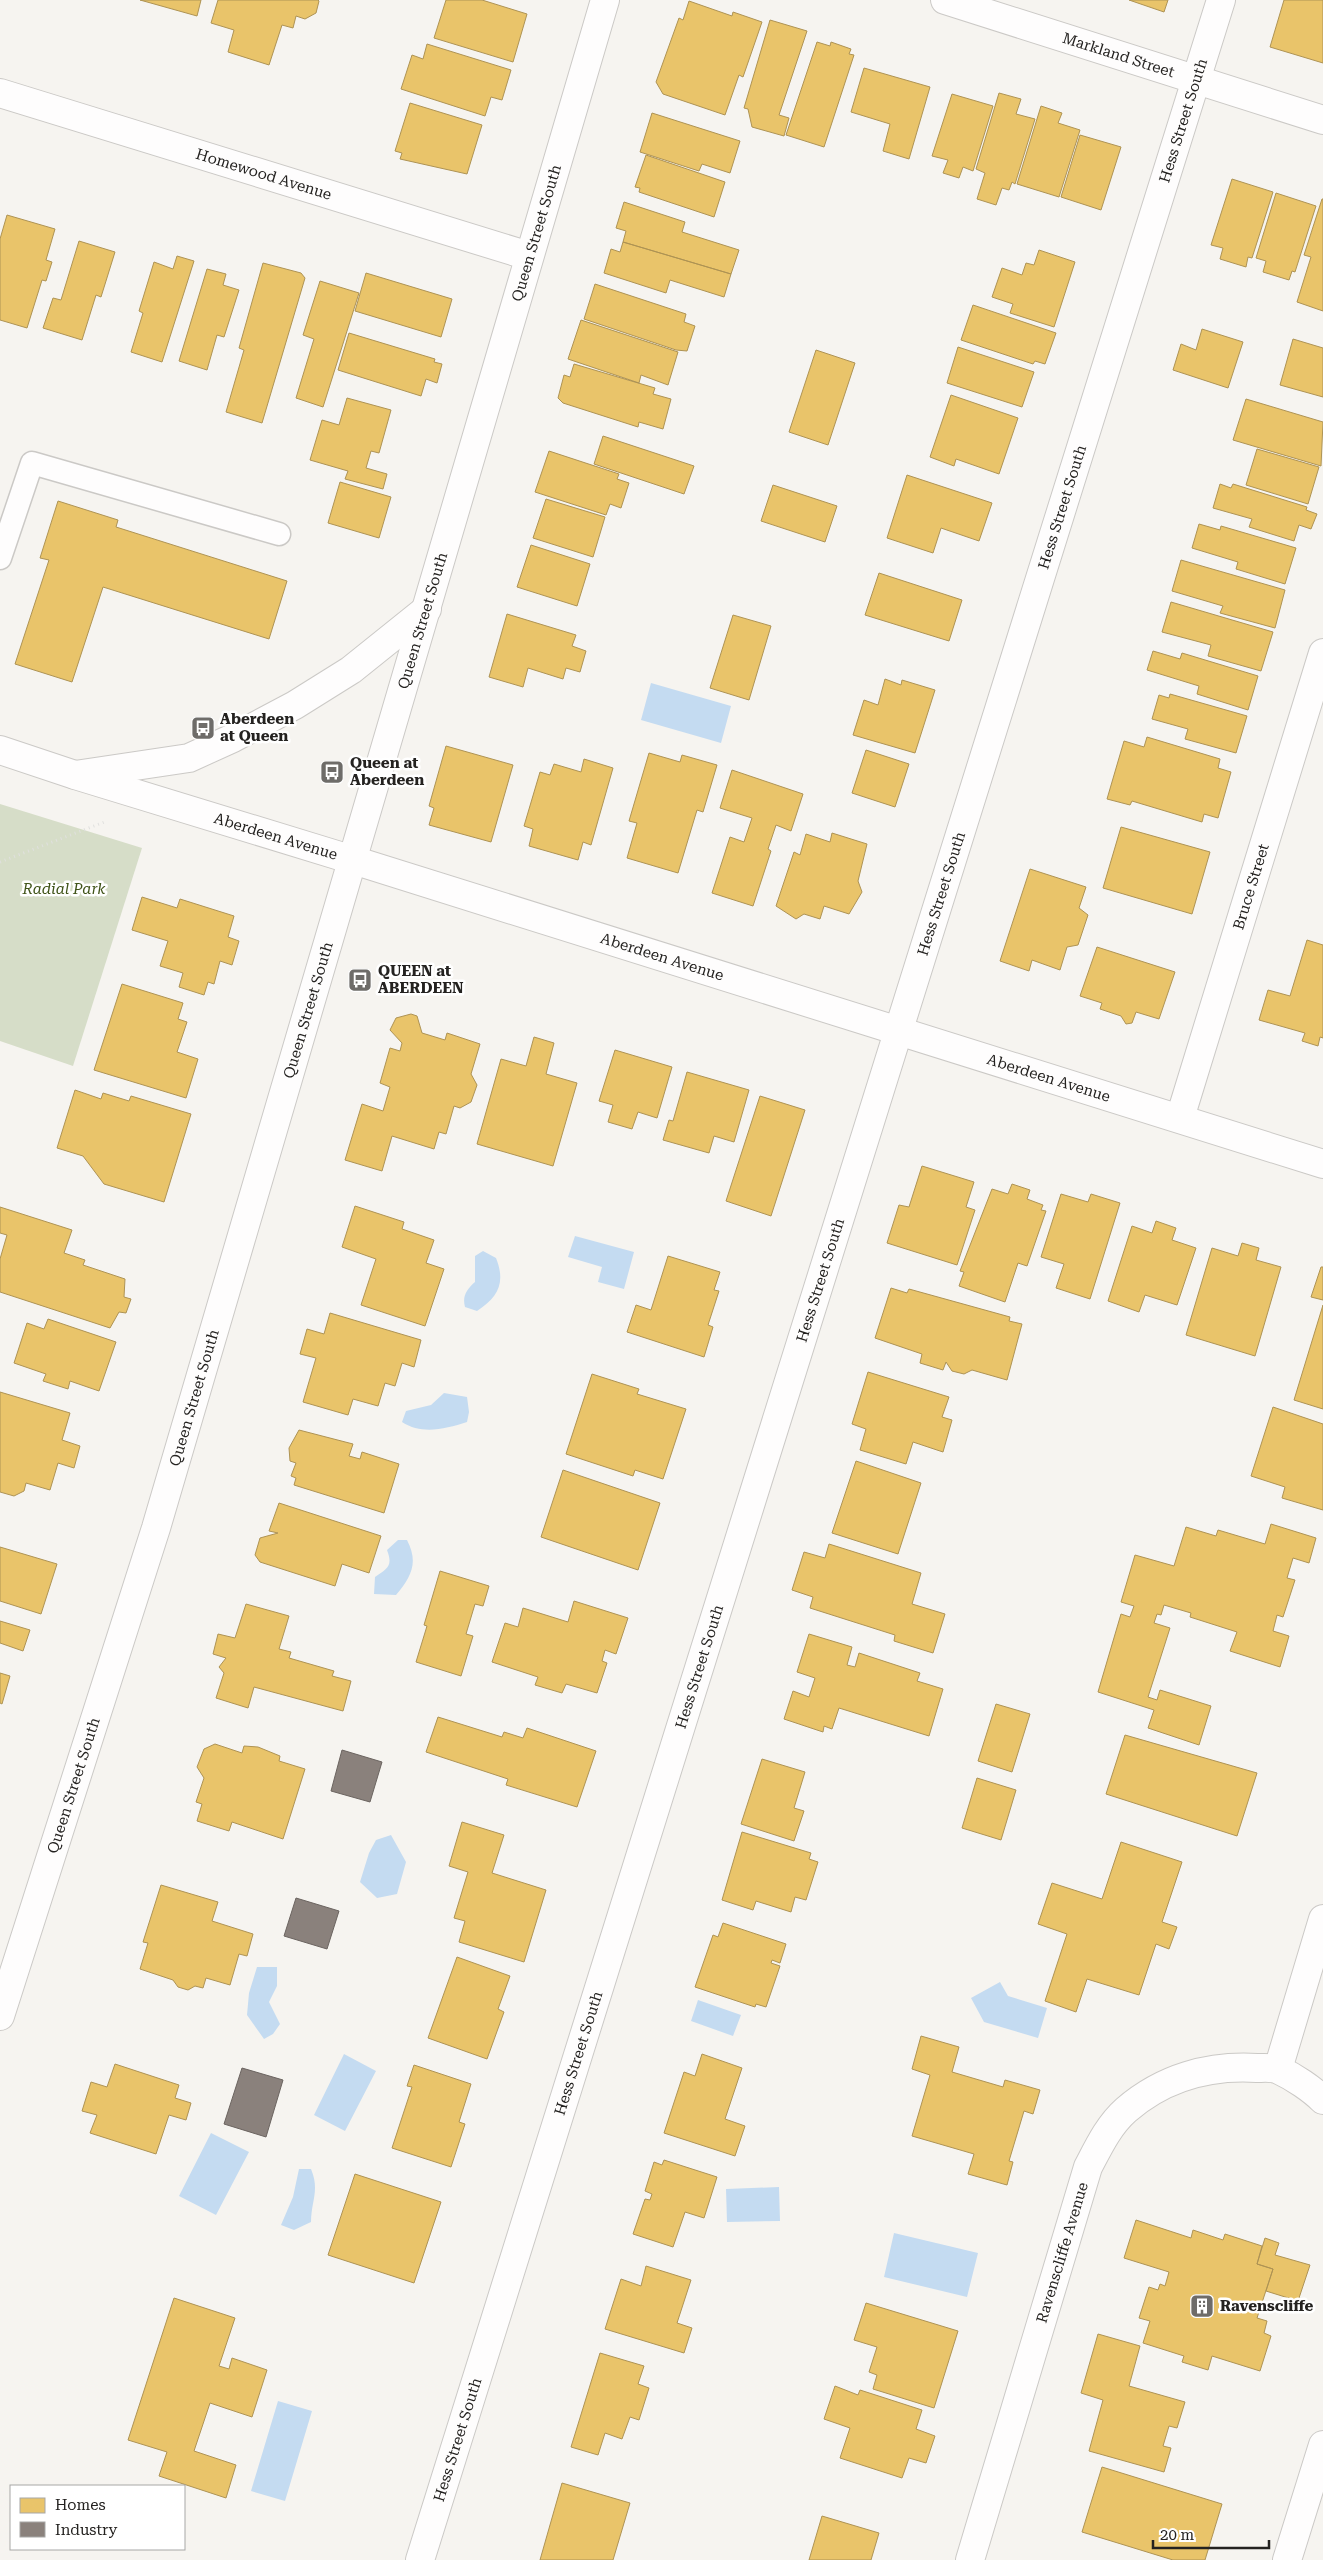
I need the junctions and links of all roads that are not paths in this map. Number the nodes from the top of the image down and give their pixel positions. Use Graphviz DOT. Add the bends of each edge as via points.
graph roads {
  1 [pos="605,0"];
  2 [pos="945,0"];
  3 [pos="1221,0"];
  4 [pos="1196,78"];
  5 [pos="0,92"];
  6 [pos="1323,120"];
  7 [pos="529,256"];
  8 [pos="279,534"];
  9 [pos="0,558"];
  10 [pos="427,610"];
  11 [pos="1323,653"];
  12 [pos="0,750"];
  13 [pos="75,775"];
  14 [pos="353,860"];
  15 [pos="900,1030"];
  16 [pos="1180,1118"];
  17 [pos="1323,1164"];
  18 [pos="1323,1919"];
  19 [pos="0,2016"];
  20 [pos="1278,2069"];
  21 [pos="1323,2100"];
  22 [pos="1323,2445"];
  23 [pos="420,2560"];
  24 [pos="970,2560"];
  25 [pos="1287,2560"];
  1 -- 7 [label="street, Queen Street South"];
  2 -- 4 [label="street, Markland Street"];
  3 -- 4 [label="street, Hess Street South"];
  4 -- 6 [label="street, Markland Street"];
  4 -- 15 [label="street, Hess Street South"];
  5 -- 7 [label="street, Homewood Avenue"];
  7 -- 10 [label="street, Queen Street South"];
  8 -- 9 [label="lane" via="32,463"];
  10 -- 13 [label="street" via="351,670 233,738 189,758"];
  10 -- 14 [label="street, Queen Street South"];
  11 -- 16 [label="street, Bruce Street"];
  12 -- 13 [label="street, Aberdeen Avenue"];
  13 -- 14 [label="street, Aberdeen Avenue"];
  14 -- 15 [label="street, Aberdeen Avenue"];
  14 -- 19 [label="street, Queen Street South" via="156,1528"];
  15 -- 16 [label="street, Aberdeen Avenue"];
  15 -- 23 [label="street, Hess Street South"];
  16 -- 17 [label="street, Aberdeen Avenue"];
  18 -- 20 [label="street"];
  20 -- 21 [label="street, Ravenscliffe Avenue"];
  20 -- 24 [label="street, Ravenscliffe Avenue" via="1238,2067 1187,2074 1152,2091 1125,2111 1105,2135 1088,2166"];
  22 -- 25 [label="street"];
}
